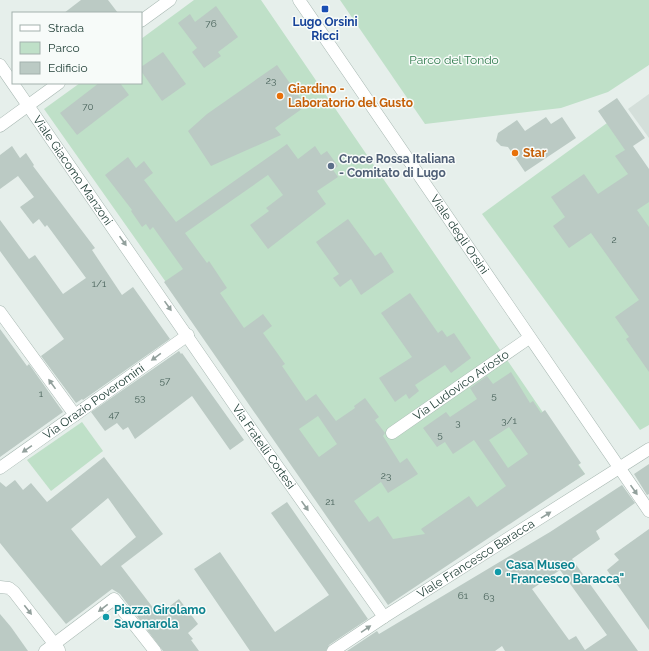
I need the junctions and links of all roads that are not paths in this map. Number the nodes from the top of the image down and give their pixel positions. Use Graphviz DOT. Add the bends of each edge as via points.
graph roads {
  1 [pos="170,0"];
  2 [pos="299,0"];
  3 [pos="142,20"];
  4 [pos="0,65"];
  5 [pos="12,82"];
  6 [pos="13,84"];
  7 [pos="58,84"];
  8 [pos="29,106"];
  9 [pos="0,126"];
  10 [pos="146,274"];
  11 [pos="0,312"];
  12 [pos="188,334"];
  13 [pos="529,338"];
  14 [pos="75,415"];
  15 [pos="392,432"];
  16 [pos="649,449"];
  17 [pos="0,468"];
  18 [pos="619,469"];
  19 [pos="649,511"];
  20 [pos="0,587"];
  21 [pos="384,617"];
  22 [pos="53,649"];
  23 [pos="155,651"];
  24 [pos="333,651"];
  1 -- 3 [label="street"];
  2 -- 13 [label="street, Viale degli Orsini"];
  4 -- 5 [label="street, Viale Giacomo Manzoni"];
  6 -- 8 [label="street, Viale Giacomo Manzoni"];
  7 -- 8 [label="street"];
  8 -- 9 [label="street"];
  8 -- 10 [label="street, Viale Giacomo Manzoni, one-way"];
  10 -- 12 [label="street, Via Fratelli Cortesi, one-way"];
  14 -- 11 [label="street, one-way"];
  12 -- 14 [label="street, Via Orazio Poveromini, one-way"];
  12 -- 21 [label="street, Via Fratelli Cortesi, one-way" via="258,439"];
  13 -- 15 [label="street, Via Ludovico Ariosto"];
  13 -- 18 [label="street, Viale degli Orsini"];
  14 -- 17 [label="street, Via Orazio Poveromini, one-way"];
  16 -- 18 [label="street, Viale Francesco Baracca"];
  18 -- 19 [label="street, Viale degli Orsini, one-way"];
  21 -- 18 [label="street, Viale Francesco Baracca, one-way"];
  20 -- 22 [label="street, one-way" via="9,588 14,592"];
  24 -- 21 [label="street, Viale Francesco Baracca, one-way"];
  23 -- 22 [label="street, one-way" via="114,599"];
}
